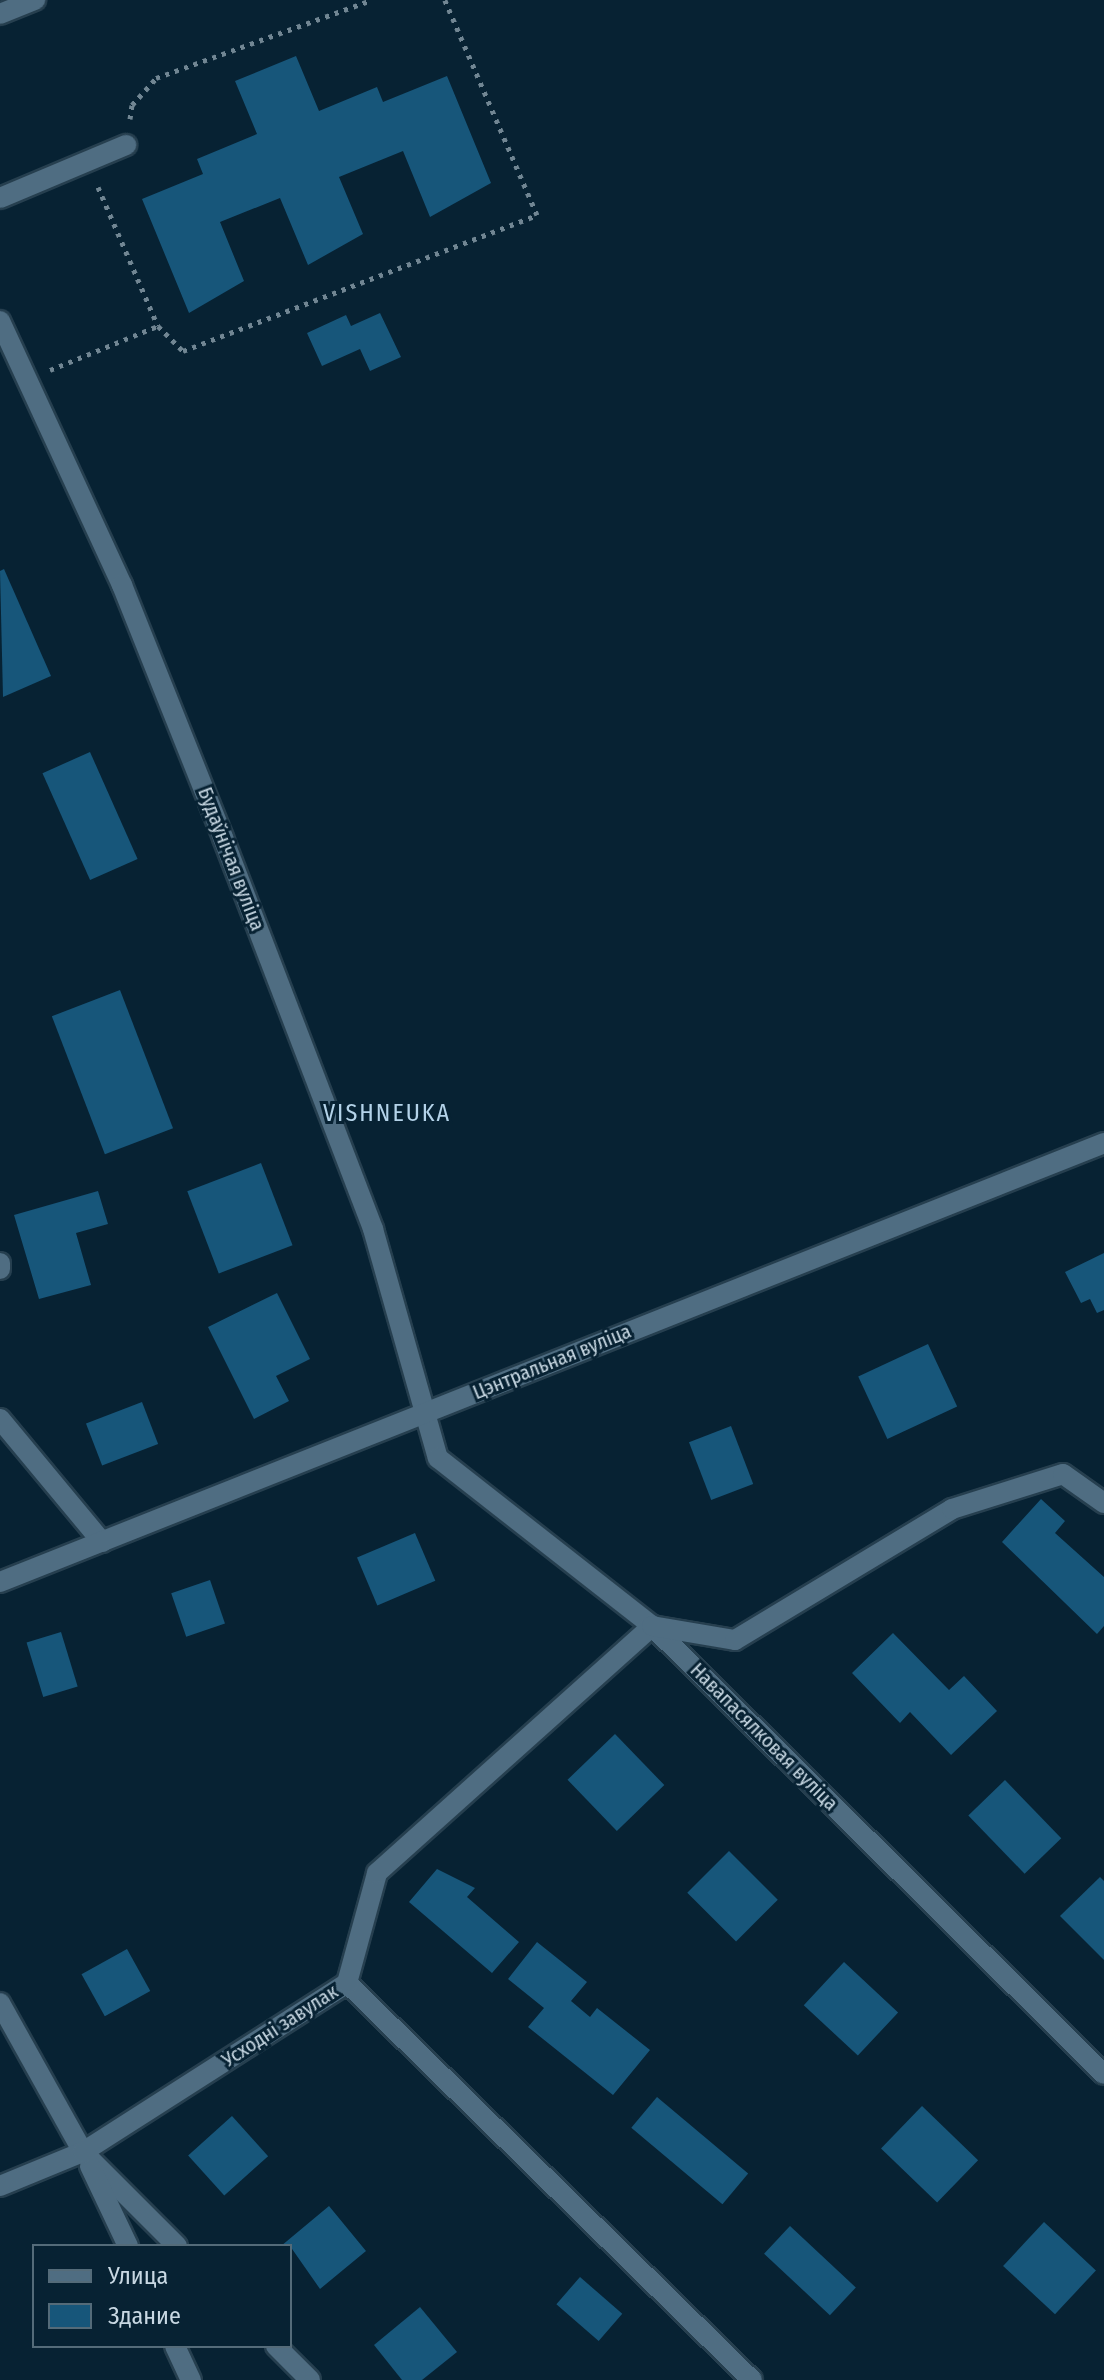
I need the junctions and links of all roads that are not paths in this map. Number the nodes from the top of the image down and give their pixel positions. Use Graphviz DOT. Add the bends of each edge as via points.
graph roads {
  1 [pos="35,0"];
  2 [pos="0,14"];
  3 [pos="126,145"];
  4 [pos="0,198"];
  5 [pos="0,321"];
  6 [pos="1104,1143"];
  7 [pos="430,1410"];
  8 [pos="0,1419"];
  9 [pos="1104,1503"];
  10 [pos="102,1542"];
  11 [pos="0,1582"];
  12 [pos="652,1626"];
  13 [pos="347,1983"];
  14 [pos="0,2003"];
  15 [pos="1104,2074"];
  16 [pos="83,2152"];
  17 [pos="0,2186"];
  18 [pos="127,2244"];
  19 [pos="175,2244"];
  20 [pos="176,2348"];
  21 [pos="278,2348"];
  22 [pos="191,2380"];
  23 [pos="310,2380"];
  24 [pos="752,2380"];
  1 -- 2 [label="street"];
  3 -- 4 [label="street"];
  5 -- 7 [label="street, Будаўнічая вуліца" via="122,585 217,823 373,1229"];
  6 -- 7 [label="street, Цэнтральная вуліца"];
  7 -- 10 [label="street, Цэнтральная вуліца"];
  7 -- 12 [label="street, Навапасялковая вуліца" via="438,1458"];
  8 -- 10 [label="street"];
  9 -- 12 [label="street" via="1063,1474 952,1509 735,1640"];
  10 -- 11 [label="street, Цэнтральная вуліца"];
  12 -- 13 [label="street, Усходні завулак" via="377,1873"];
  12 -- 15 [label="street, Навапасялковая вуліца"];
  13 -- 16 [label="street, Усходні завулак"];
  13 -- 24 [label="street"];
  14 -- 16 [label="street"];
  16 -- 17 [label="street, Усходні завулак"];
  16 -- 18 [label="street"];
  16 -- 19 [label="street"];
  20 -- 22 [label="street"];
  21 -- 23 [label="street"];
}
